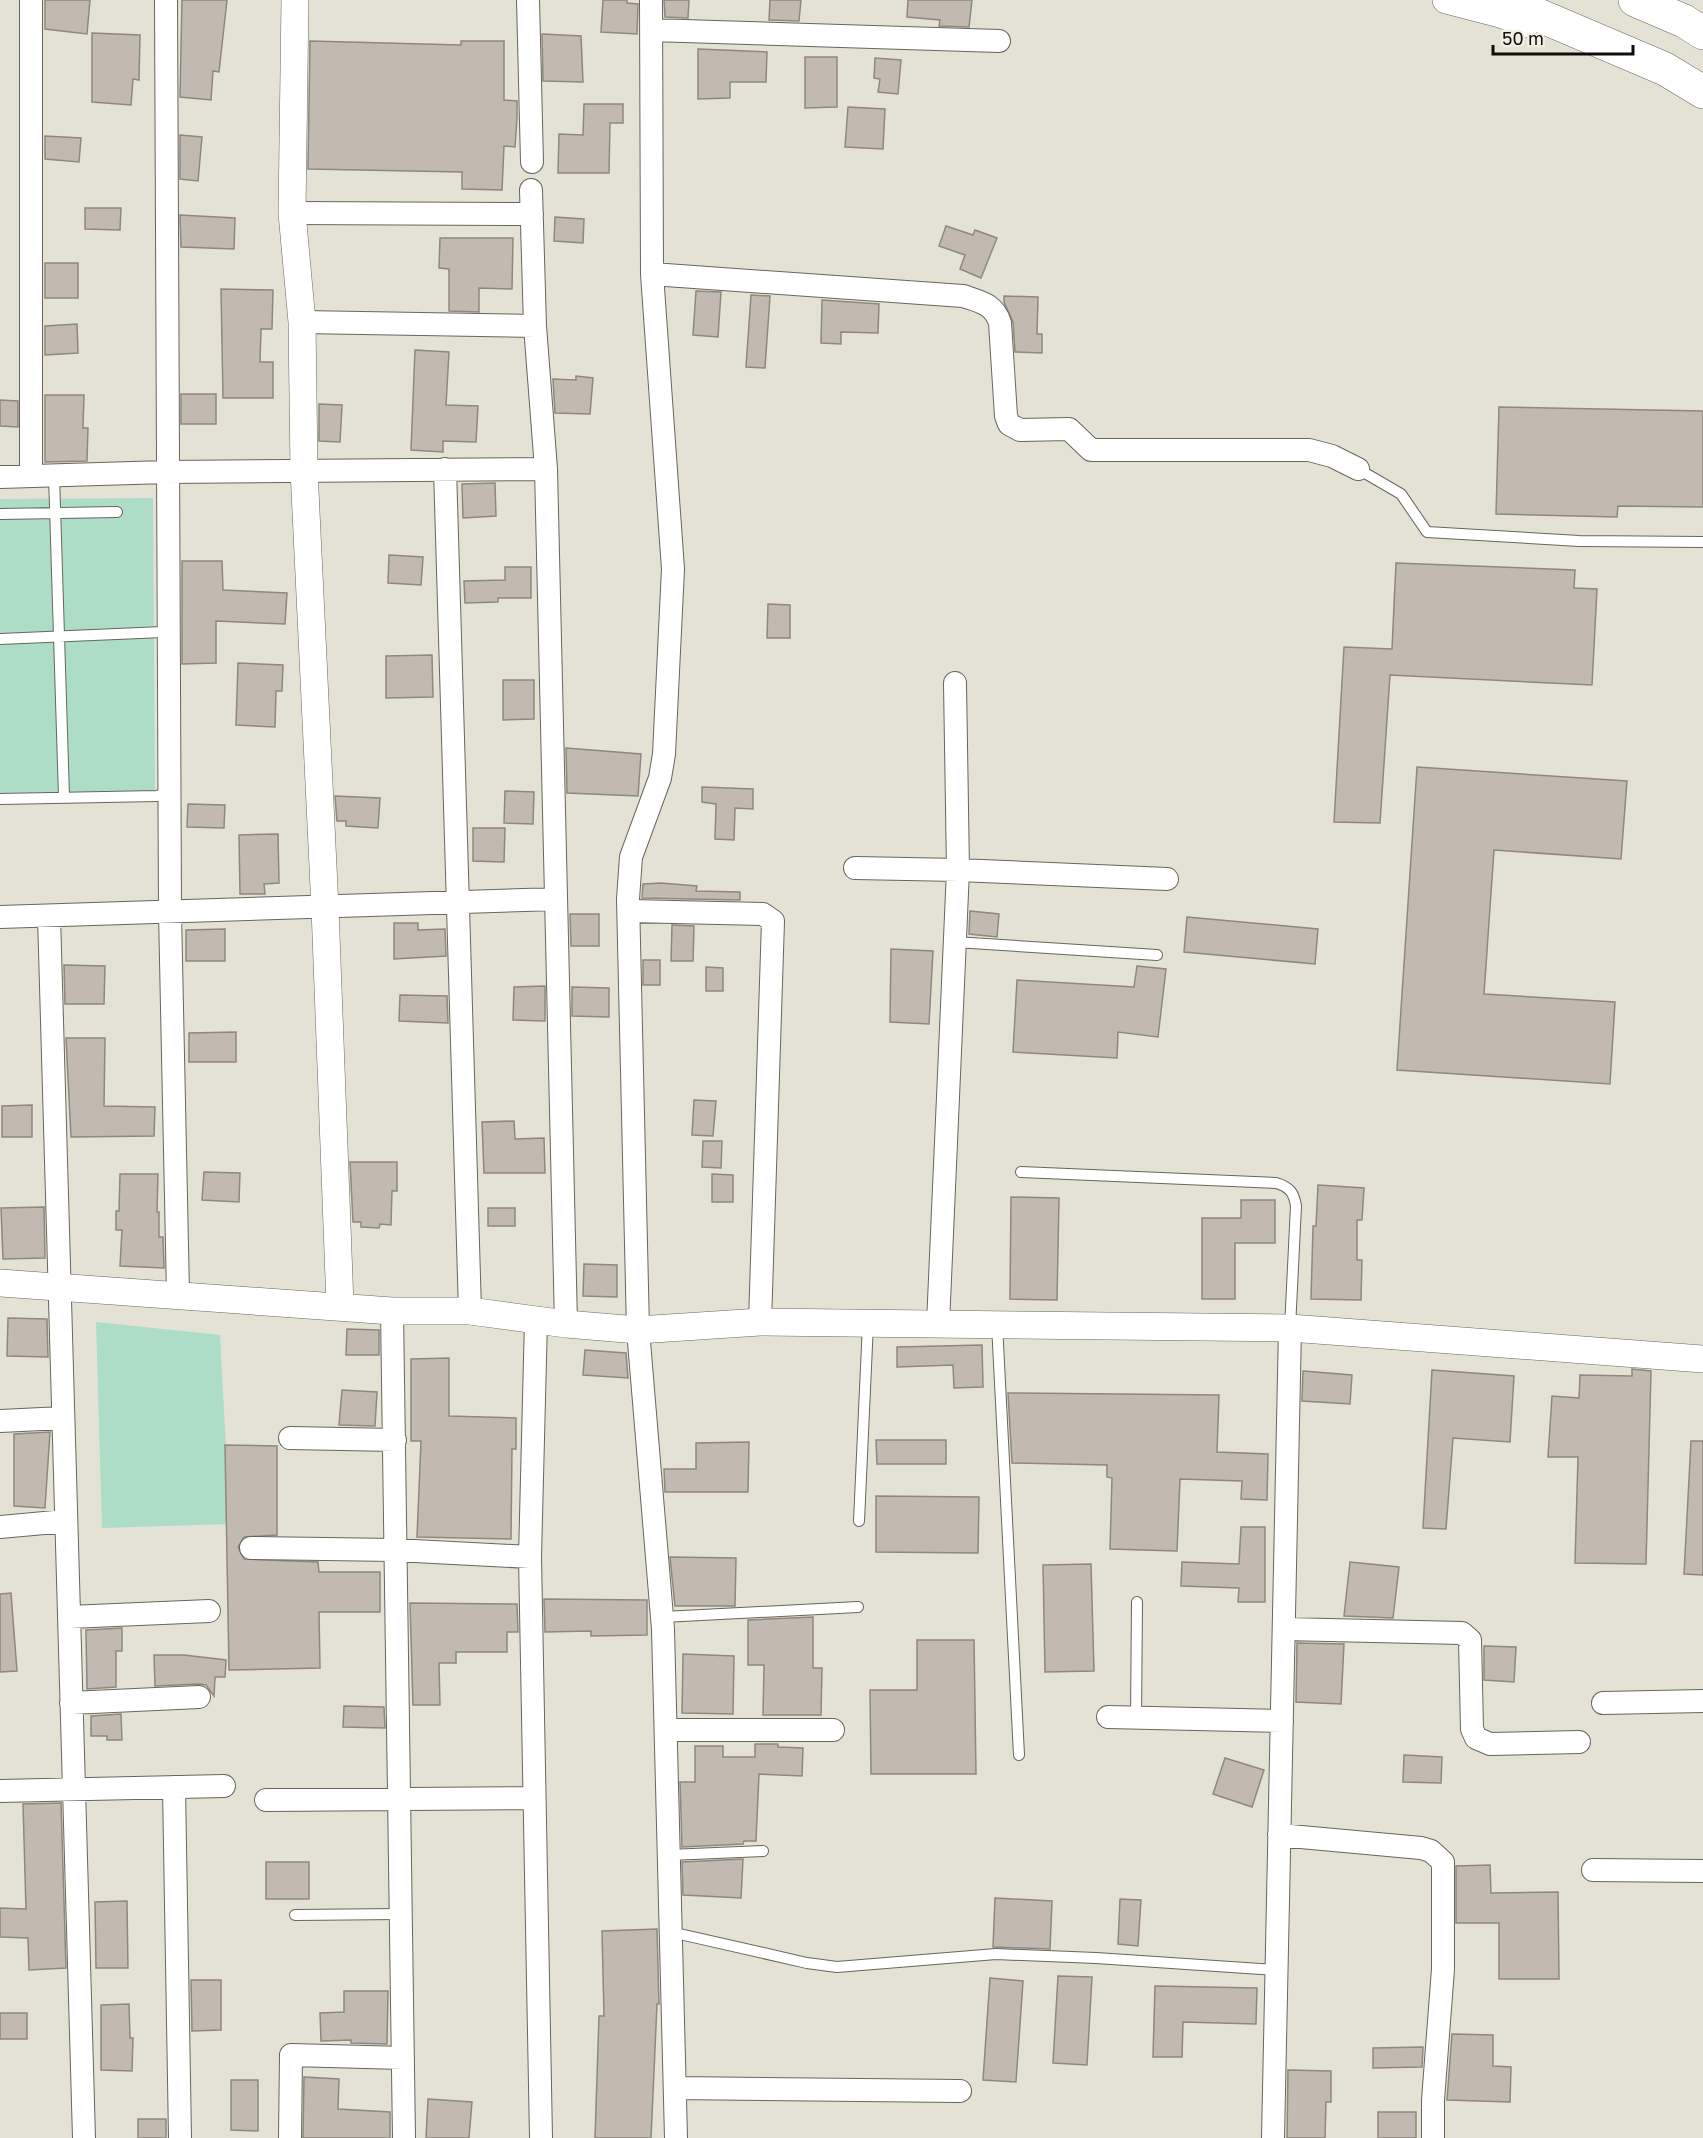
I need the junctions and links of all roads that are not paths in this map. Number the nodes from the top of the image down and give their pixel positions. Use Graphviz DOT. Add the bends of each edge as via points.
graph roads {
  1 [pos="31,0"];
  2 [pos="166,0"];
  3 [pos="295,0"];
  4 [pos="528,0"];
  5 [pos="651,0"];
  6 [pos="1446,0"];
  7 [pos="1503,0"];
  8 [pos="1635,0"];
  9 [pos="651,30"];
  10 [pos="1703,33"];
  11 [pos="999,41"];
  12 [pos="1703,92"];
  13 [pos="1703,109"];
  14 [pos="532,162"];
  15 [pos="531,190"];
  16 [pos="292,213"];
  17 [pos="532,214"];
  18 [pos="652,274"];
  19 [pos="302,322"];
  20 [pos="535,326"];
  21 [pos="445,469"];
  22 [pos="1359,469"];
  23 [pos="304,470"];
  24 [pos="546,470"];
  25 [pos="166,472"];
  26 [pos="42,474"];
  27 [pos="0,477"];
  28 [pos="117,512"];
  29 [pos="55,513"];
  30 [pos="0,514"];
  31 [pos="160,522"];
  32 [pos="1703,542"];
  33 [pos="163,632"];
  34 [pos="59,637"];
  35 [pos="0,639"];
  36 [pos="955,683"];
  37 [pos="64,797"];
  38 [pos="0,799"];
  39 [pos="855,868"];
  40 [pos="958,870"];
  41 [pos="1167,879"];
  42 [pos="556,899"];
  43 [pos="457,904"];
  44 [pos="325,908"];
  45 [pos="629,911"];
  46 [pos="170,912"];
  47 [pos="49,916"];
  48 [pos="0,917"];
  49 [pos="955,942"];
  50 [pos="1157,955"];
  51 [pos="1021,1172"];
  52 [pos="0,1283"];
  53 [pos="59,1287"];
  54 [pos="178,1294"];
  55 [pos="340,1305"];
  56 [pos="392,1311"];
  57 [pos="470,1311"];
  58 [pos="536,1320"];
  59 [pos="760,1322"];
  60 [pos="868,1323"];
  61 [pos="566,1324"];
  62 [pos="938,1324"];
  63 [pos="997,1324"];
  64 [pos="1290,1328"];
  65 [pos="638,1330"];
  66 [pos="1703,1359"];
  67 [pos="63,1418"];
  68 [pos="0,1421"];
  69 [pos="291,1438"];
  70 [pos="395,1440"];
  71 [pos="66,1521"];
  72 [pos="859,1521"];
  73 [pos="0,1527"];
  74 [pos="251,1548"];
  75 [pos="395,1550"];
  76 [pos="530,1557"];
  77 [pos="1137,1602"];
  78 [pos="858,1607"];
  79 [pos="209,1611"];
  80 [pos="69,1617"];
  81 [pos="663,1617"];
  82 [pos="1284,1629"];
  83 [pos="199,1697"];
  84 [pos="1703,1701"];
  85 [pos="71,1703"];
  86 [pos="1603,1703"];
  87 [pos="1108,1717"];
  88 [pos="1136,1718"];
  89 [pos="1282,1721"];
  90 [pos="666,1730"];
  91 [pos="833,1730"];
  92 [pos="1580,1742"];
  93 [pos="1018,1755"];
  94 [pos="224,1786"];
  95 [pos="174,1787"];
  96 [pos="73,1790"];
  97 [pos="0,1791"];
  98 [pos="398,1798"];
  99 [pos="534,1798"];
  100 [pos="266,1800"];
  101 [pos="1280,1835"];
  102 [pos="763,1851"];
  103 [pos="669,1855"];
  104 [pos="1593,1870"];
  105 [pos="1703,1871"];
  106 [pos="400,1914"];
  107 [pos="295,1915"];
  108 [pos="671,1932"];
  109 [pos="1277,1970"];
  110 [pos="403,2058"];
  111 [pos="675,2088"];
  112 [pos="960,2091"];
  113 [pos="84,2138"];
  114 [pos="180,2138"];
  115 [pos="290,2138"];
  116 [pos="404,2138"];
  117 [pos="541,2138"];
  118 [pos="676,2138"];
  119 [pos="1273,2138"];
  120 [pos="1433,2138"];
  1 -- 26 [label="street"];
  2 -- 25 [label="street"];
  3 -- 16 [label="street"];
  4 -- 14 [label="street"];
  5 -- 9 [label="street"];
  6 -- 13 [label="street" via="1500,14 1579,45"];
  7 -- 12 [label="highway" via="1665,69"];
  8 -- 10 [label="highway"];
  9 -- 11 [label="street"];
  9 -- 18 [label="street"];
  15 -- 17 [label="street"];
  16 -- 17 [label="street"];
  16 -- 19 [label="street"];
  17 -- 20 [label="street"];
  18 -- 22 [label="street" via="963,296 996,310 1006,416 1009,424 1020,430 1069,429 1091,450 1309,450"];
  18 -- 45 [label="street" via="673,569 664,753 660,778 631,857"];
  19 -- 20 [label="street"];
  19 -- 23 [label="street"];
  20 -- 24 [label="street"];
  21 -- 23 [label="street"];
  21 -- 24 [label="street"];
  21 -- 43 [label="street"];
  22 -- 32 [label="lane" via="1401,494 1427,532 1579,541"];
  23 -- 25 [label="street"];
  23 -- 44 [label="street"];
  24 -- 42 [label="street"];
  25 -- 26 [label="street"];
  25 -- 46 [label="street"];
  26 -- 27 [label="street"];
  26 -- 29 [label="lane"];
  28 -- 29 [label="lane"];
  29 -- 30 [label="lane"];
  29 -- 34 [label="lane"];
  31 -- 33 [label="lane"];
  33 -- 34 [label="lane"];
  33 -- 37 [label="lane" via="166,791 157,795"];
  34 -- 35 [label="lane"];
  34 -- 37 [label="lane"];
  36 -- 40 [label="street"];
  37 -- 38 [label="lane"];
  39 -- 40 [label="street"];
  40 -- 41 [label="street"];
  40 -- 49 [label="street"];
  42 -- 43 [label="street"];
  42 -- 61 [label="street"];
  43 -- 44 [label="street"];
  43 -- 57 [label="street"];
  44 -- 46 [label="street"];
  44 -- 55 [label="street"];
  45 -- 59 [label="street" via="763,914 773,921"];
  45 -- 65 [label="street"];
  46 -- 47 [label="street"];
  46 -- 54 [label="street"];
  47 -- 48 [label="street"];
  47 -- 53 [label="street"];
  49 -- 50 [label="lane"];
  49 -- 62 [label="street"];
  51 -- 64 [label="lane" via="1287,1186 1294,1194 1296,1206"];
  52 -- 53 [label="street"];
  53 -- 54 [label="street"];
  53 -- 67 [label="street"];
  54 -- 55 [label="street"];
  55 -- 56 [label="street"];
  56 -- 57 [label="street"];
  56 -- 70 [label="street"];
  57 -- 58 [label="street"];
  58 -- 61 [label="street"];
  58 -- 76 [label="street"];
  59 -- 60 [label="street"];
  59 -- 65 [label="street"];
  60 -- 62 [label="street"];
  60 -- 72 [label="lane"];
  61 -- 65 [label="street"];
  62 -- 63 [label="street"];
  63 -- 64 [label="street"];
  63 -- 93 [label="lane"];
  64 -- 66 [label="street"];
  64 -- 82 [label="street"];
  65 -- 81 [label="street"];
  67 -- 68 [label="street"];
  67 -- 71 [label="street"];
  69 -- 70 [label="street"];
  70 -- 75 [label="street"];
  71 -- 73 [label="street"];
  71 -- 80 [label="street"];
  74 -- 75 [label="street"];
  75 -- 76 [label="street"];
  75 -- 98 [label="street"];
  76 -- 99 [label="street"];
  77 -- 88 [label="lane"];
  78 -- 81 [label="lane"];
  79 -- 80 [label="street"];
  80 -- 85 [label="street"];
  81 -- 90 [label="street"];
  82 -- 89 [label="street"];
  82 -- 92 [label="street" via="1462,1632 1470,1640 1472,1729 1476,1738 1490,1744"];
  83 -- 85 [label="street"];
  84 -- 86 [label="street"];
  85 -- 96 [label="street"];
  87 -- 88 [label="street"];
  88 -- 89 [label="street"];
  89 -- 101 [label="street"];
  90 -- 91 [label="street"];
  90 -- 103 [label="street"];
  94 -- 95 [label="street"];
  95 -- 96 [label="street"];
  95 -- 114 [label="street"];
  96 -- 97 [label="street"];
  96 -- 113 [label="street"];
  98 -- 99 [label="street"];
  98 -- 100 [label="street"];
  98 -- 106 [label="street"];
  99 -- 117 [label="street"];
  101 -- 109 [label="street"];
  101 -- 120 [label="street" via="1421,1848 1443,1862 1443,1969"];
  102 -- 103 [label="lane"];
  103 -- 108 [label="street"];
  104 -- 105 [label="street"];
  106 -- 107 [label="lane"];
  106 -- 110 [label="street"];
  108 -- 109 [label="lane" via="837,1967 996,1954"];
  108 -- 111 [label="street"];
  109 -- 119 [label="street"];
  110 -- 115 [label="street" via="291,2055"];
  110 -- 116 [label="street"];
  111 -- 112 [label="street"];
  111 -- 118 [label="street"];
}
